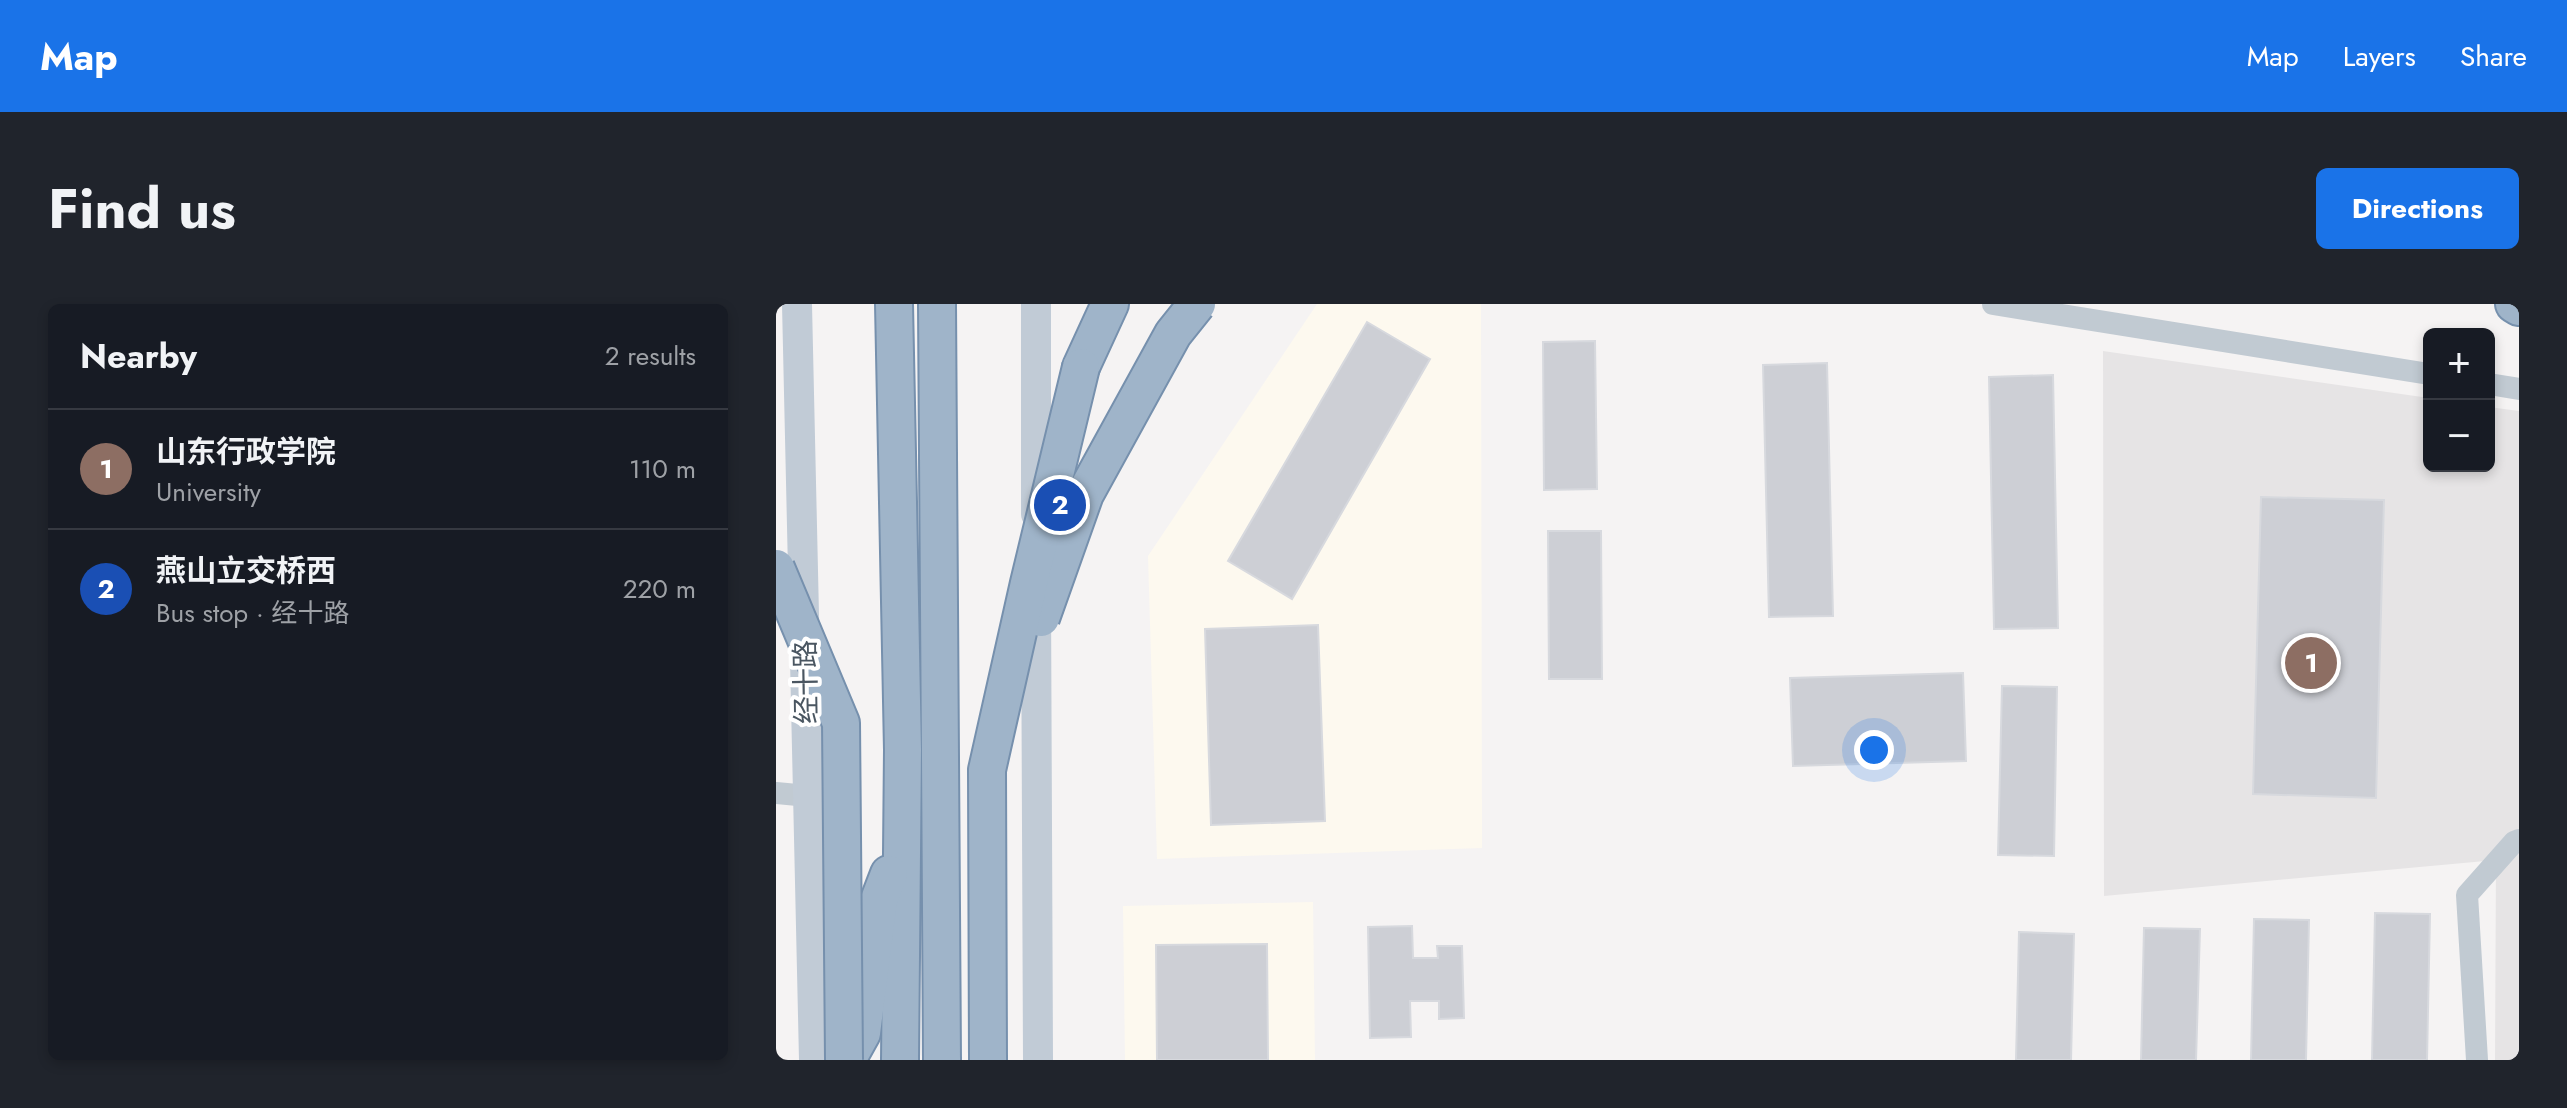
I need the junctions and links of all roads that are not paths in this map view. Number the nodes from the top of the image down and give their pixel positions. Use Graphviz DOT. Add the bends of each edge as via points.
graph roads {
  1 [pos="797,304"];
  2 [pos="894,304"];
  3 [pos="937,304"];
  4 [pos="1036,304"];
  5 [pos="1110,304"];
  6 [pos="1197,304"];
  7 [pos="1993,304"];
  8 [pos="2423,373"];
  9 [pos="2495,385"];
  10 [pos="2519,389"];
  11 [pos="776,568"];
  12 [pos="987,770"];
  13 [pos="776,793"];
  14 [pos="808,796"];
  15 [pos="902,838"];
  16 [pos="2519,840"];
  17 [pos="814,1060"];
  18 [pos="846,1060"];
  19 [pos="900,1060"];
  20 [pos="942,1060"];
  21 [pos="988,1060"];
  22 [pos="1038,1060"];
  23 [pos="2477,1060"];
  1 -- 14 [label="main road, 经十路"];
  2 -- 15 [label="highway"];
  3 -- 20 [label="highway"];
  4 -- 22 [label="main road"];
  5 -- 12 [label="highway, bridge" via="1081,367"];
  6 -- 12 [label="highway, bridge" via="1173,334 1085,494"];
  7 -- 8 [label="street"];
  9 -- 10 [label="street"];
  11 -- 18 [label="highway, bridge" via="841,723"];
  12 -- 21 [label="highway, bridge"];
  13 -- 14 [label="street"];
  14 -- 17 [label="main road, 经十路"];
  15 -- 18 [label="highway" via="879,900 862,1033"];
  15 -- 19 [label="highway"];
  16 -- 23 [label="street" via="2467,895"];
}
